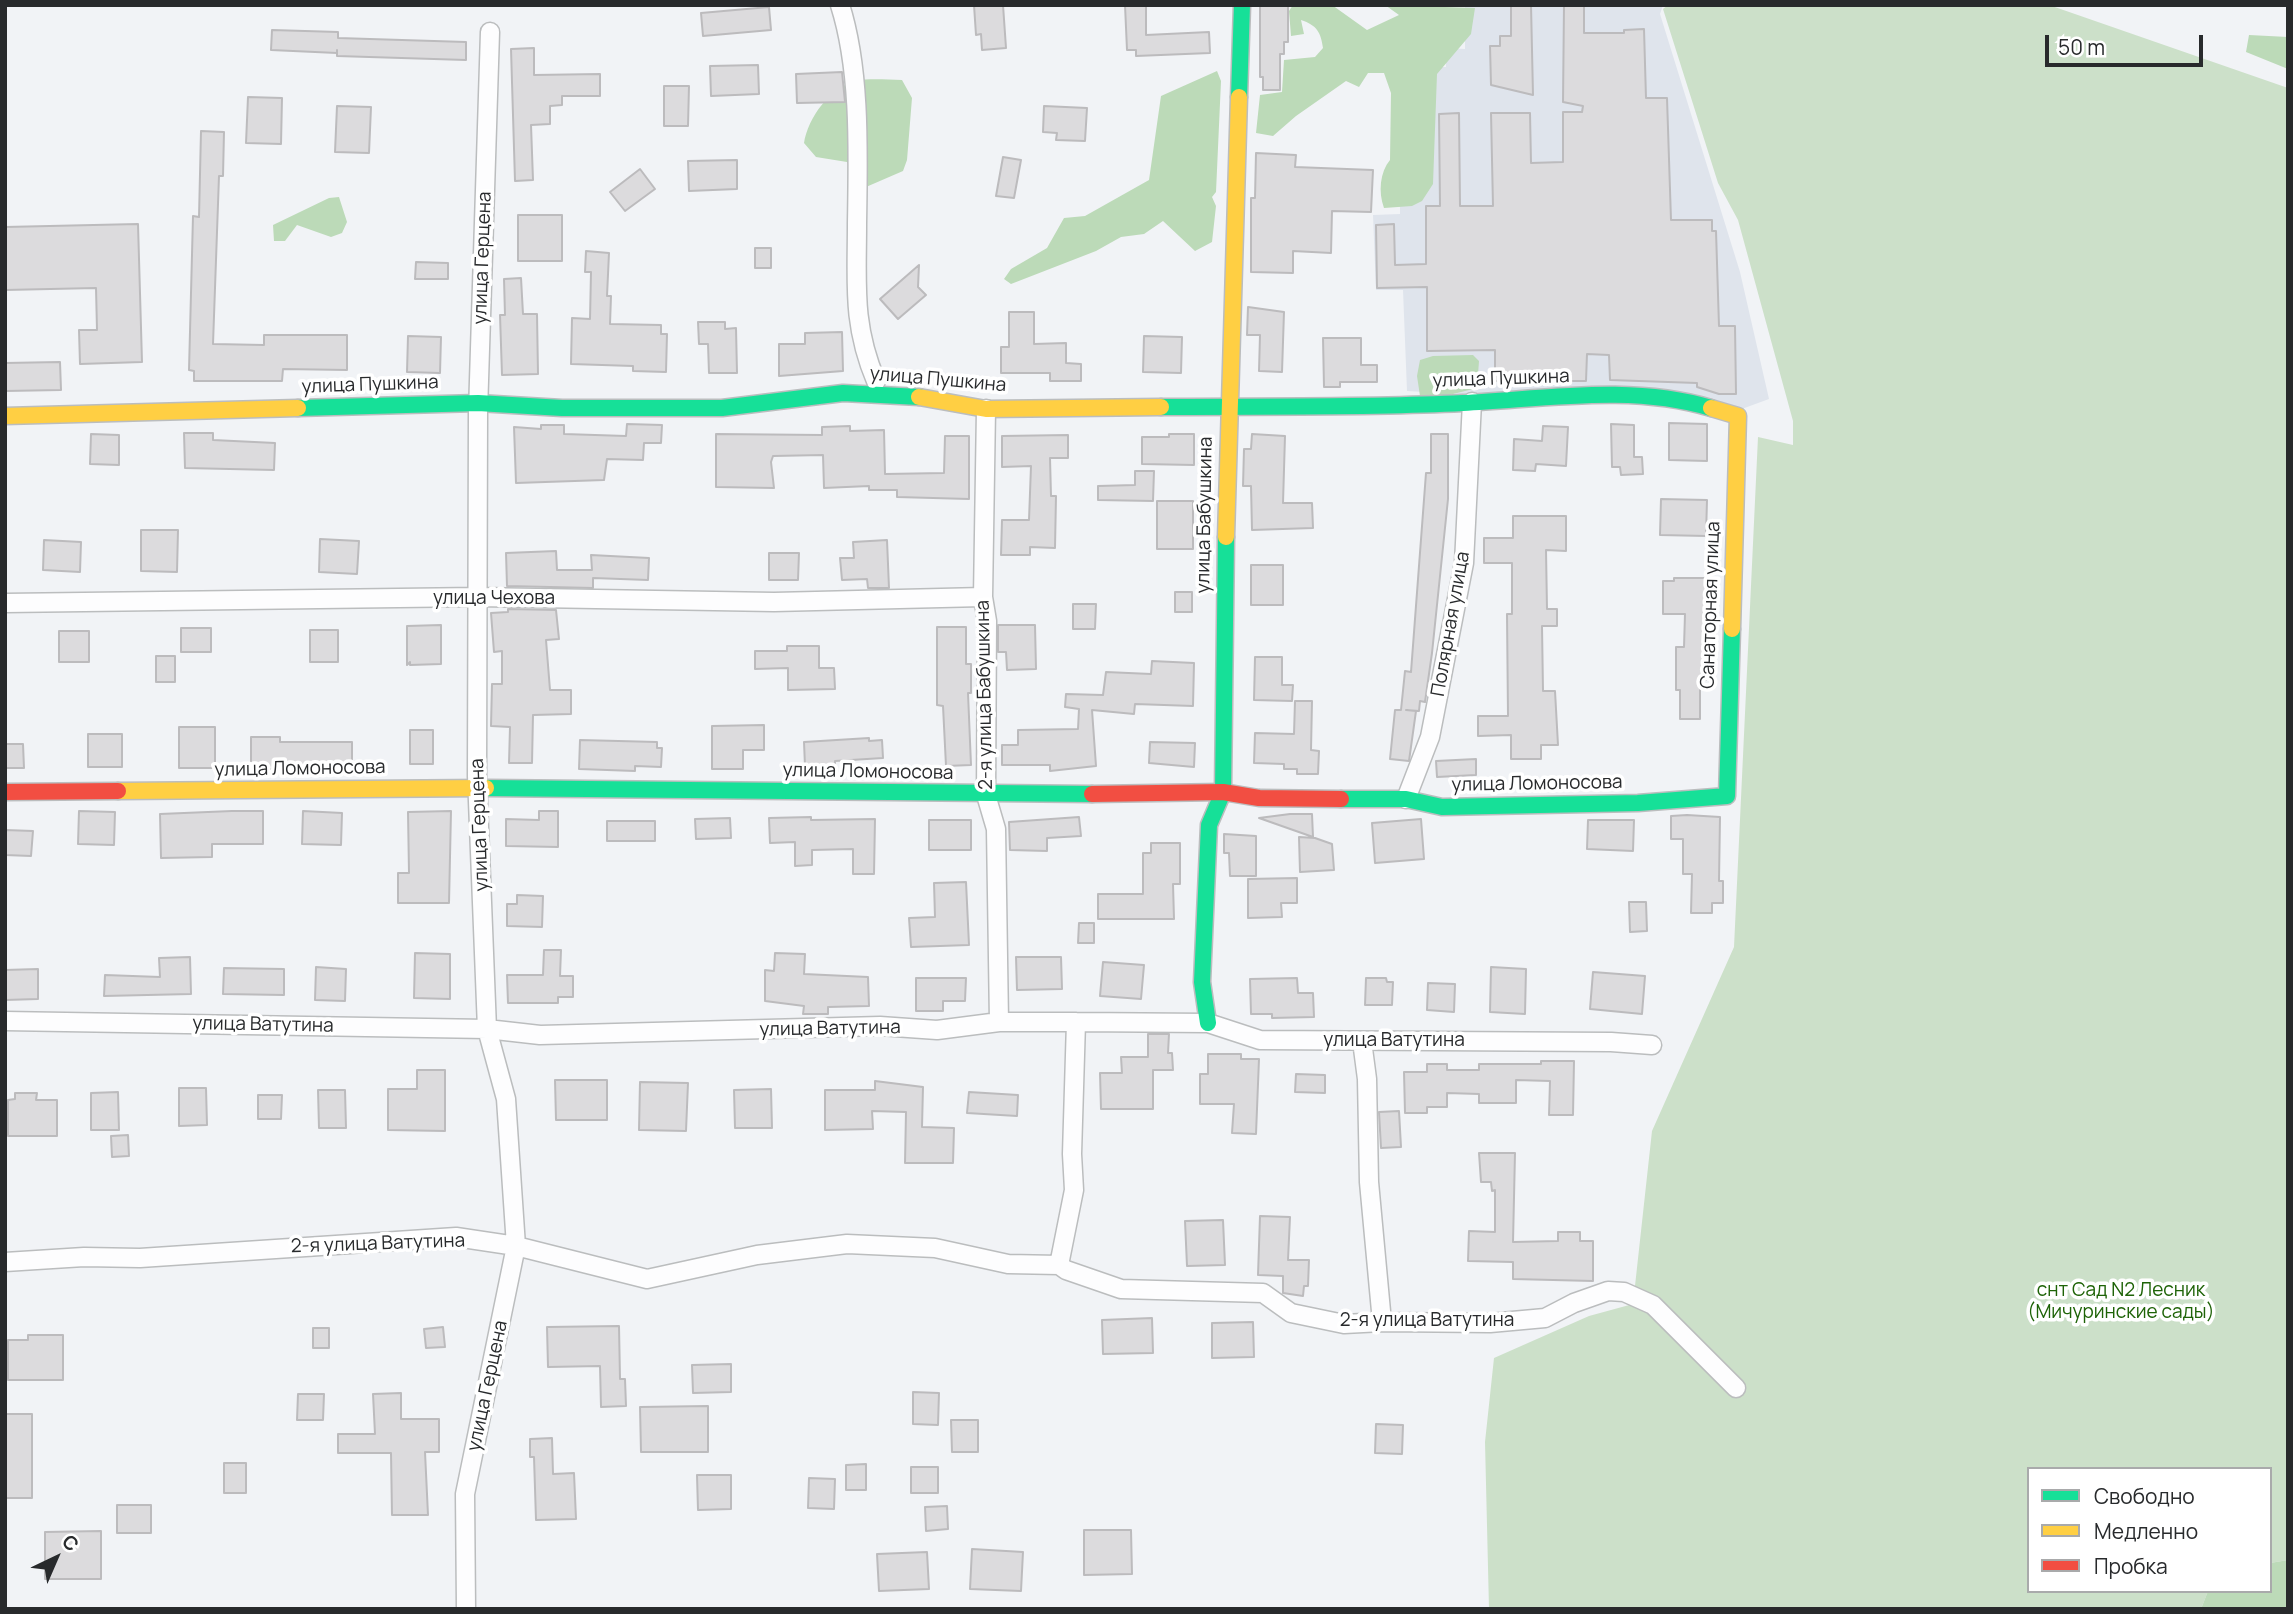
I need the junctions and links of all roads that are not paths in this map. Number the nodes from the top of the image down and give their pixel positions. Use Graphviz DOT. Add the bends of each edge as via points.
graph roads {
  1 [pos="840,5"];
  2 [pos="1242,5"];
  3 [pos="490,32"];
  4 [pos="876,381"];
  5 [pos="1472,402"];
  6 [pos="478,403"];
  7 [pos="1228,404"];
  8 [pos="986,409"];
  9 [pos="5,416"];
  10 [pos="1738,416"];
  11 [pos="477,597"];
  12 [pos="983,597"];
  13 [pos="5,603"];
  14 [pos="479,788"];
  15 [pos="5,792"];
  16 [pos="1223,792"];
  17 [pos="986,794"];
  18 [pos="1727,796"];
  19 [pos="1406,799"];
  20 [pos="5,1021"];
  21 [pos="999,1022"];
  22 [pos="1076,1022"];
  23 [pos="1208,1023"];
  24 [pos="487,1029"];
  25 [pos="1362,1041"];
  26 [pos="1652,1045"];
  27 [pos="516,1246"];
  28 [pos="5,1262"];
  29 [pos="1059,1265"];
  30 [pos="1382,1322"];
  31 [pos="1736,1388"];
  32 [pos="466,1609"];
  1 -- 4 [label="street" via="850,36 858,172 856,317"];
  2 -- 7 [label="street, улица Бабушкина"];
  3 -- 6 [label="street, улица Герцена"];
  5 -- 7 [label="street, улица Пушкина"];
  5 -- 10 [label="street, улица Пушкина" via="1620,395 1681,399"];
  5 -- 19 [label="street, Полярная улица" via="1464,563 1430,737"];
  6 -- 8 [label="street, улица Пушкина" via="722,408 843,393 921,397"];
  6 -- 9 [label="street, улица Пушкина"];
  6 -- 11 [label="street, улица Герцена"];
  7 -- 8 [label="street, улица Пушкина"];
  7 -- 16 [label="street, улица Бабушкина"];
  8 -- 12 [label="street, 2-я улица Бабушкина"];
  10 -- 18 [label="street, Санаторная улица"];
  11 -- 12 [label="street, улица Чехова" via="774,602"];
  11 -- 13 [label="street, улица Чехова"];
  11 -- 14 [label="street, улица Герцена"];
  12 -- 17 [label="street, 2-я улица Бабушкина" via="987,621"];
  14 -- 15 [label="street, улица Ломоносова"];
  14 -- 17 [label="street, улица Ломоносова"];
  14 -- 24 [label="street, улица Герцена"];
  16 -- 17 [label="street, улица Ломоносова"];
  16 -- 19 [label="street, улица Ломоносова" via="1259,798"];
  16 -- 23 [label="street, улица Бабушкина" via="1209,825 1202,982"];
  17 -- 21 [label="street, 2-я улица Бабушкина" via="996,829"];
  18 -- 19 [label="street, улица Ломоносова" via="1638,803 1442,807"];
  20 -- 24 [label="street, улица Ватутина"];
  21 -- 22 [label="street, улица Ватутина"];
  21 -- 24 [label="street, улица Ватутина" via="937,1030 880,1026 540,1035"];
  22 -- 23 [label="street, улица Ватутина"];
  22 -- 29 [label="street" via="1074,1190"];
  23 -- 25 [label="street, улица Ватутина" via="1260,1040"];
  24 -- 27 [label="street, улица Герцена" via="506,1099"];
  25 -- 26 [label="street, улица Ватутина"];
  25 -- 30 [label="street"];
  27 -- 28 [label="street, 2-я улица Ватутина" via="456,1237"];
  27 -- 29 [label="street, 2-я улица Ватутина" via="646,1279 757,1255 847,1244 935,1248 1008,1264"];
  27 -- 32 [label="street, улица Герцена" via="465,1494"];
  29 -- 30 [label="street, 2-я улица Ватутина" via="1121,1289 1263,1293 1291,1313 1344,1324"];
  30 -- 31 [label="street, 2-я улица Ватутина" via="1490,1324 1545,1318 1597,1295 1624,1292 1653,1305"];
}
